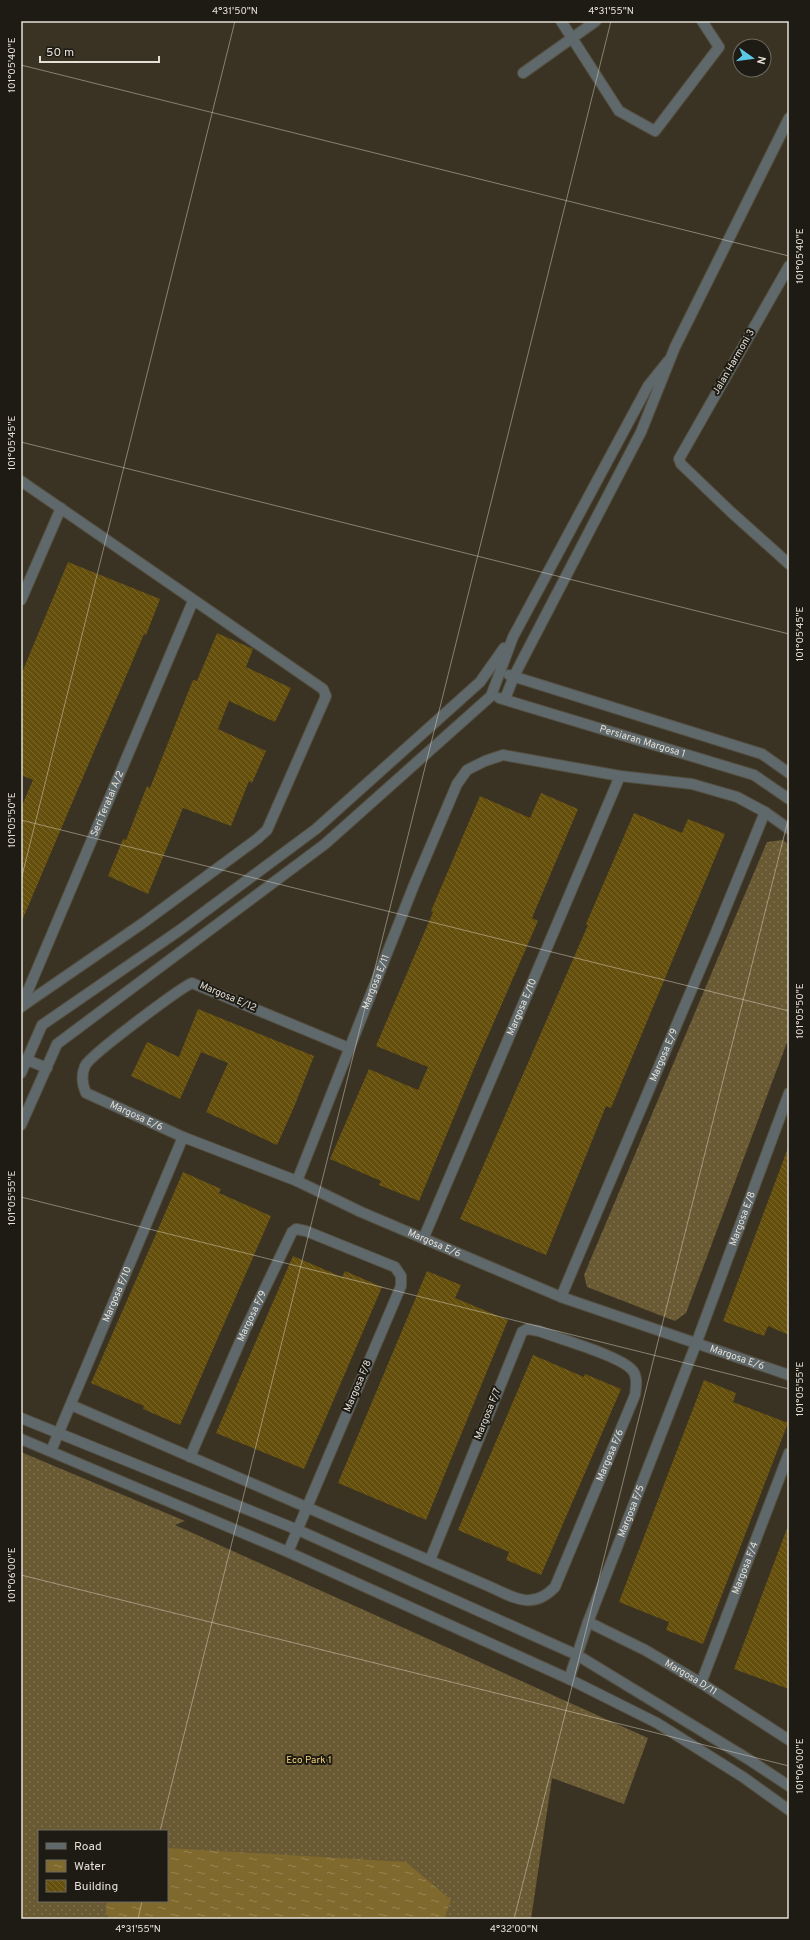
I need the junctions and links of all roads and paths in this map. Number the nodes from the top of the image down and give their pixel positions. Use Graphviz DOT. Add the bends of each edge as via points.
graph roads {
  1 [pos="561,21"];
  2 [pos="596,21"];
  3 [pos="702,21"];
  4 [pos="573,38"];
  5 [pos="523,73"];
  6 [pos="789,118"];
  7 [pos="789,266"];
  8 [pos="668,361"];
  9 [pos="21,481"];
  10 [pos="61,508"];
  11 [pos="788,561"];
  12 [pos="21,600"];
  13 [pos="193,601"];
  14 [pos="513,637"];
  15 [pos="526,652"];
  16 [pos="500,673"];
  17 [pos="514,676"];
  18 [pos="530,681"];
  19 [pos="480,682"];
  20 [pos="491,696"];
  21 [pos="505,700"];
  22 [pos="789,773"];
  23 [pos="620,776"];
  24 [pos="789,799"];
  25 [pos="765,812"];
  26 [pos="789,829"];
  27 [pos="21,1007"];
  28 [pos="349,1048"];
  29 [pos="27,1060"];
  30 [pos="47,1068"];
  31 [pos="21,1073"];
  32 [pos="86,1093"];
  33 [pos="789,1093"];
  34 [pos="21,1125"];
  35 [pos="183,1137"];
  36 [pos="297,1181"];
  37 [pos="424,1237"];
  38 [pos="348,1248"];
  39 [pos="561,1296"];
  40 [pos="696,1344"];
  41 [pos="587,1348"];
  42 [pos="789,1375"];
  43 [pos="71,1405"];
  44 [pos="21,1418"];
  45 [pos="59,1435"];
  46 [pos="21,1438"];
  47 [pos="51,1451"];
  48 [pos="789,1453"];
  49 [pos="190,1457"];
  50 [pos="308,1506"];
  51 [pos="298,1530"];
  52 [pos="288,1552"];
  53 [pos="430,1560"];
  54 [pos="588,1622"];
  55 [pos="577,1655"];
  56 [pos="569,1679"];
  57 [pos="702,1683"];
  58 [pos="789,1740"];
  59 [pos="789,1786"];
  60 [pos="789,1810"];
  1 -- 4 [label="street"];
  2 -- 4 [label="street"];
  3 -- 4 [label="street" via="719,47 655,131 619,111"];
  4 -- 5 [label="street"];
  6 -- 8 [label="street"];
  7 -- 11 [label="street, Jalan Harmoni 3" via="679,459 703,486"];
  8 -- 14 [label="street" via="648,386"];
  8 -- 15 [label="street" via="641,432"];
  9 -- 10 [label="street"];
  10 -- 12 [label="street"];
  10 -- 13 [label="street"];
  13 -- 27 [label="street, Seri Teratai A/2"];
  13 -- 27 [label="street" via="323,688 326,696 267,830 144,923"];
  14 -- 16 [label="street"];
  14 -- 19 [label="street"];
  15 -- 17 [label="street"];
  15 -- 18 [label="street" via="526,673"];
  16 -- 17 [label="street"];
  16 -- 19 [label="street"];
  16 -- 20 [label="street"];
  17 -- 18 [label="street"];
  17 -- 21 [label="street"];
  18 -- 22 [label="street" via="762,754"];
  19 -- 29 [label="street" via="316,829 180,930 42,1025"];
  20 -- 21 [label="street, Persiaran Margosa 1"];
  20 -- 30 [label="street" via="325,844 57,1044"];
  21 -- 24 [label="street, Persiaran Margosa 1" via="754,775"];
  23 -- 25 [label="street, Margosa E/11" via="692,784 737,797"];
  23 -- 28 [label="street, Margosa E/11" via="503,755 467,770 457,784 414,885"];
  23 -- 37 [label="street, Margosa E/10"];
  25 -- 26 [label="street, Margosa E/11"];
  25 -- 39 [label="street, Margosa E/9"];
  28 -- 32 [label="street, Margosa E/12" via="192,983 89,1060 82,1075 82,1085"];
  28 -- 36 [label="street, Margosa E/11"];
  29 -- 30 [label="street"];
  29 -- 31 [label="street"];
  30 -- 34 [label="street"];
  32 -- 35 [label="street, Margosa E/6"];
  33 -- 40 [label="street, Margosa E/8"];
  35 -- 36 [label="street, Margosa E/6"];
  35 -- 43 [label="street, Margosa F/10"];
  36 -- 37 [label="street, Margosa E/6" via="360,1212"];
  37 -- 39 [label="street, Margosa E/6"];
  38 -- 49 [label="street, Margosa F/9" via="301,1230 296,1229 289,1236"];
  38 -- 50 [label="street, Margosa F/8" via="395,1267 401,1276 401,1286"];
  39 -- 40 [label="street, Margosa E/6"];
  40 -- 42 [label="street, Margosa E/6"];
  40 -- 54 [label="street, Margosa F/5"];
  41 -- 53 [label="street, Margosa F/7" via="533,1330 527,1329 522,1332"];
  41 -- 53 [label="street, Margosa F/6" via="622,1361 634,1372 635,1395 555,1587 537,1600 523,1600"];
  43 -- 45 [label="street, Margosa F/10"];
  43 -- 49 [label="street"];
  44 -- 45 [label="street"];
  45 -- 47 [label="street, Margosa F/10"];
  45 -- 51 [label="street"];
  46 -- 47 [label="street"];
  47 -- 52 [label="street"];
  48 -- 57 [label="street, Margosa F/4"];
  49 -- 50 [label="street"];
  50 -- 51 [label="street, Margosa F/8"];
  50 -- 53 [label="street"];
  51 -- 52 [label="street, Margosa F/8"];
  51 -- 55 [label="street"];
  52 -- 56 [label="street"];
  54 -- 55 [label="street, Margosa F/5"];
  54 -- 57 [label="street, Margosa D/11"];
  55 -- 56 [label="street, Margosa F/5"];
  55 -- 59 [label="street"];
  56 -- 60 [label="street" via="657,1723 743,1777"];
  57 -- 58 [label="street, Margosa D/11"];
}
